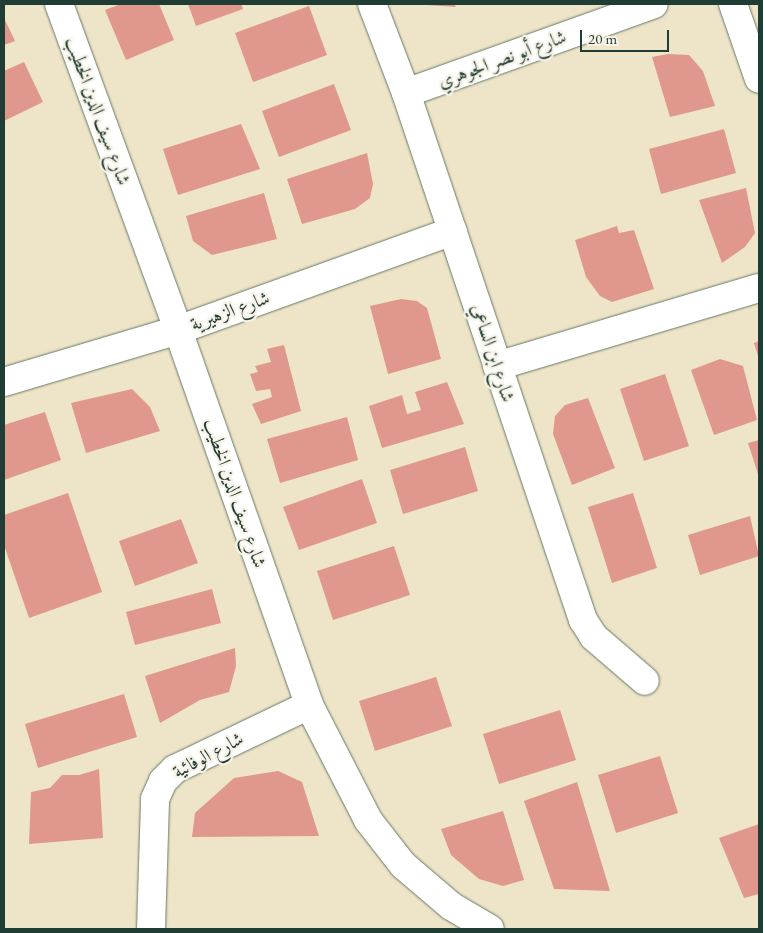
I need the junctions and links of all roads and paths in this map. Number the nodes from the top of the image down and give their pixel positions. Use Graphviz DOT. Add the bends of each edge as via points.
graph roads {
  1 [pos="59,4"];
  2 [pos="372,4"];
  3 [pos="654,4"];
  4 [pos="733,4"];
  5 [pos="759,79"];
  6 [pos="406,93"];
  7 [pos="453,231"];
  8 [pos="759,288"];
  9 [pos="178,330"];
  10 [pos="497,366"];
  11 [pos="4,382"];
  12 [pos="645,681"];
  13 [pos="309,705"];
  14 [pos="151,929"];
  15 [pos="490,929"];
  1 -- 9 [label="street, شارع سيف الدين الخطيب"];
  2 -- 6 [label="street, شارع ابن الساعي"];
  3 -- 6 [label="street, شارع أبو نصر الجوهري"];
  4 -- 5 [label="street"];
  6 -- 7 [label="street, شارع ابن الساعي"];
  7 -- 9 [label="street, شارع الزهيرية"];
  7 -- 10 [label="street, شارع ابن الساعي"];
  8 -- 10 [label="street"];
  9 -- 11 [label="street, شارع الزهيرية"];
  9 -- 13 [label="street, شارع سيف الدين الخطيب"];
  10 -- 12 [label="street, شارع ابن الساعي" via="587,629"];
  13 -- 14 [label="street, شارع الوفائية" via="175,769 163,781 155,799"];
  13 -- 15 [label="street, شارع سيف الدين الخطيب" via="368,820 403,865 451,906"];
}
